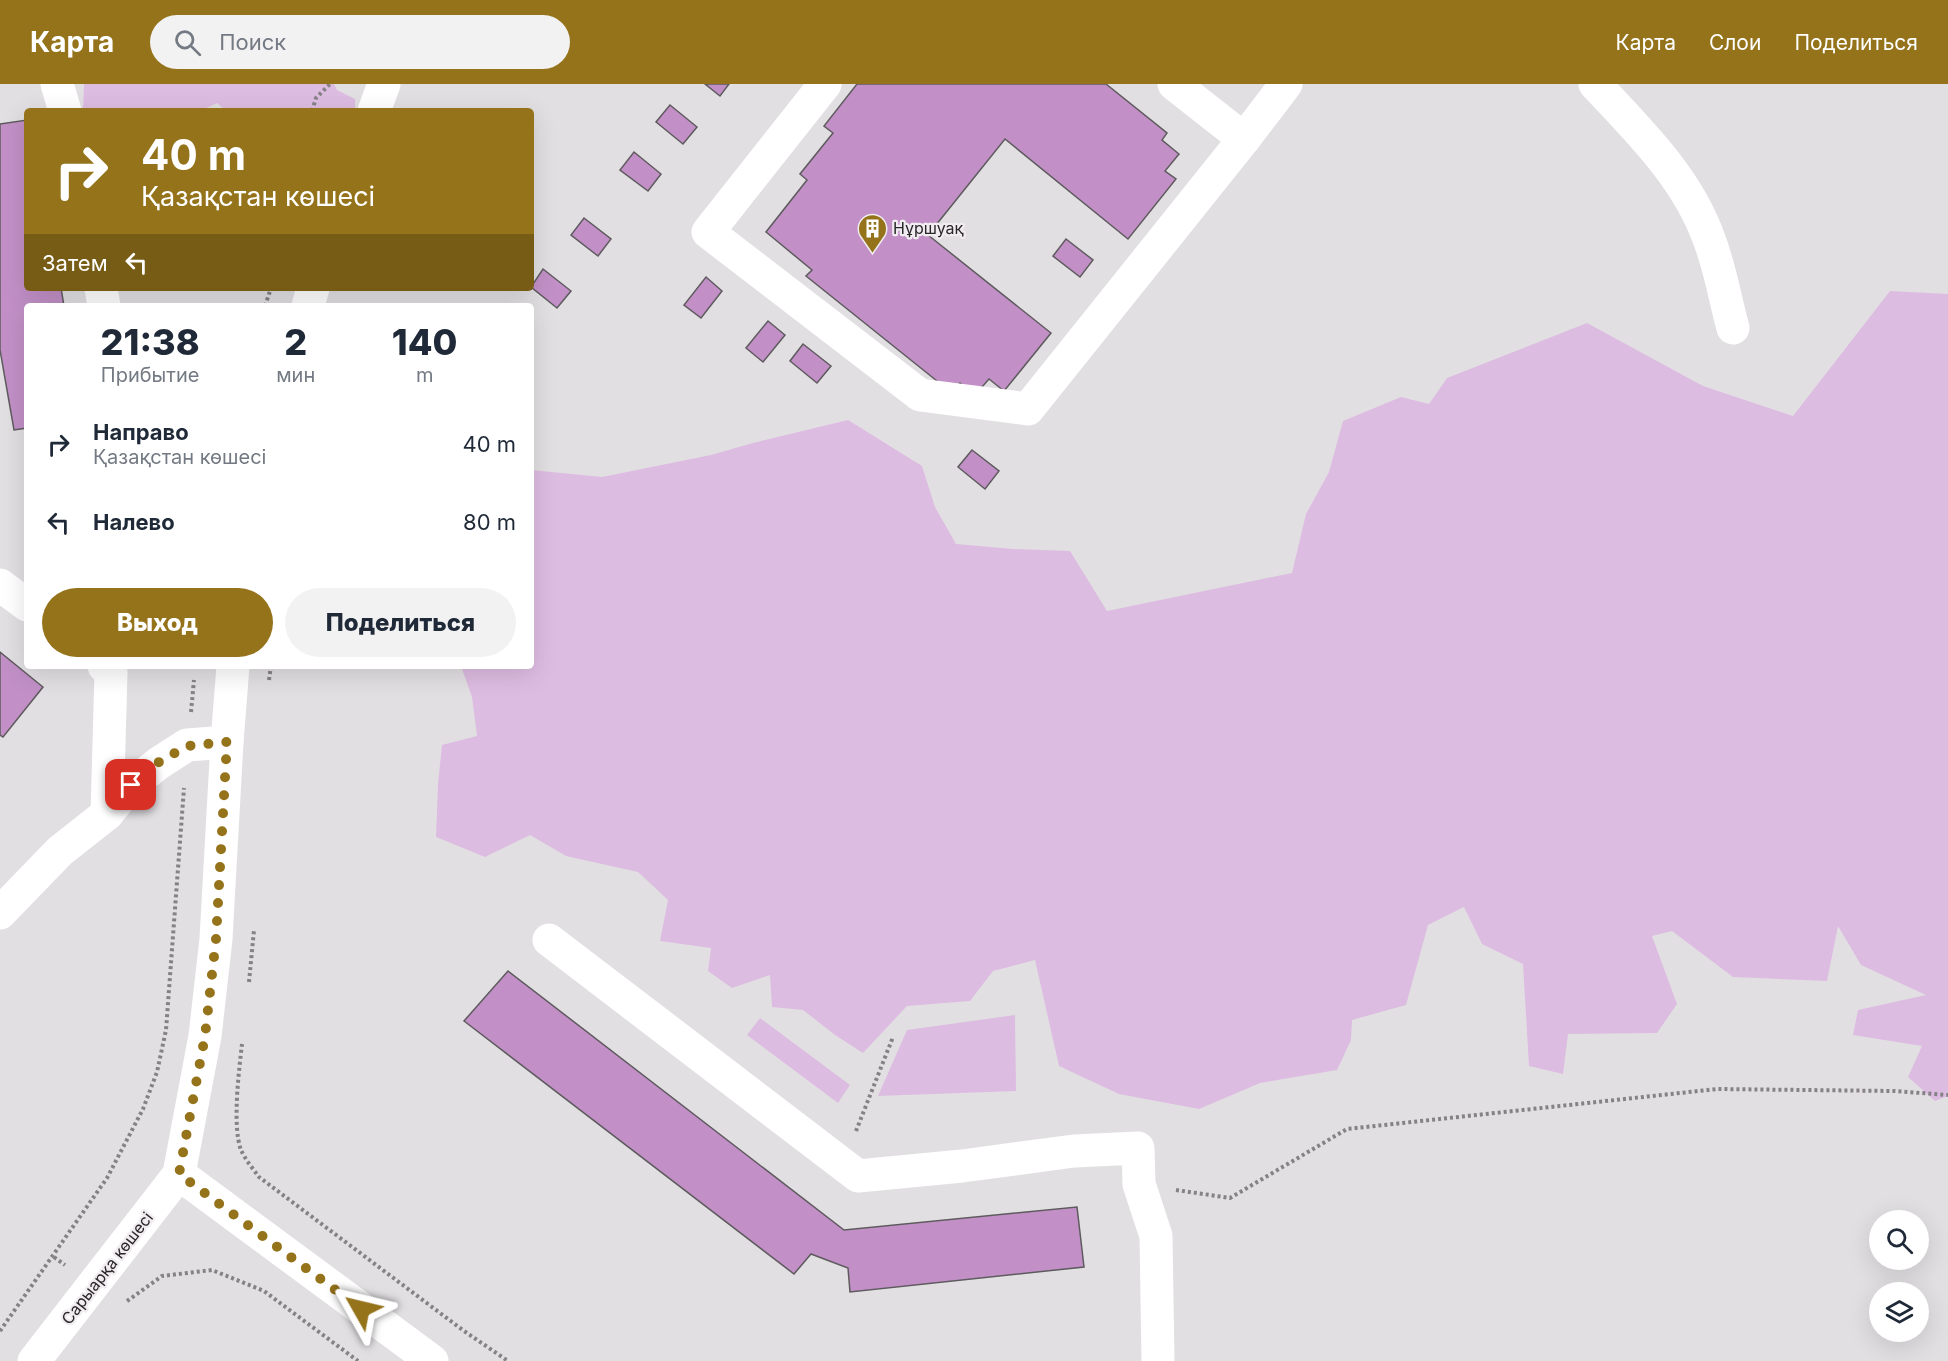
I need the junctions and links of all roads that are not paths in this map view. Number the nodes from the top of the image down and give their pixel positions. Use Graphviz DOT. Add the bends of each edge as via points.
graph roads {
  1 [pos="57,84"];
  2 [pos="384,84"];
  3 [pos="825,84"];
  4 [pos="1174,84"];
  5 [pos="1287,84"];
  6 [pos="1594,84"];
  7 [pos="64,108"];
  8 [pos="375,108"];
  9 [pos="1244,139"];
  10 [pos="1732,328"];
  11 [pos="0,585"];
  12 [pos="24,603"];
  13 [pos="108,669"];
  14 [pos="233,669"];
  15 [pos="227,742"];
  16 [pos="107,814"];
  17 [pos="0,913"];
  18 [pos="549,940"];
  19 [pos="179,1174"];
  20 [pos="34,1361"];
  21 [pos="432,1361"];
  22 [pos="1158,1361"];
  1 -- 7 [label="street"];
  2 -- 8 [label="street"];
  3 -- 9 [label="street" via="708,232 920,395 1028,409"];
  4 -- 9 [label="street"];
  5 -- 9 [label="street"];
  6 -- 10 [label="street" via="1647,140 1685,189 1709,238"];
  11 -- 12 [label="street"];
  13 -- 16 [label="street" via="111,672"];
  14 -- 15 [label="street"];
  15 -- 16 [label="street" via="187,746 159,762 131,785"];
  15 -- 19 [label="street" via="216,939 205,1036"];
  16 -- 17 [label="street" via="60,851"];
  18 -- 22 [label="street" via="858,1176 1074,1150 1138,1148 1139,1184 1156,1236"];
  19 -- 20 [label="street, Сарыарқа көшесі"];
  19 -- 21 [label="street"];
}
